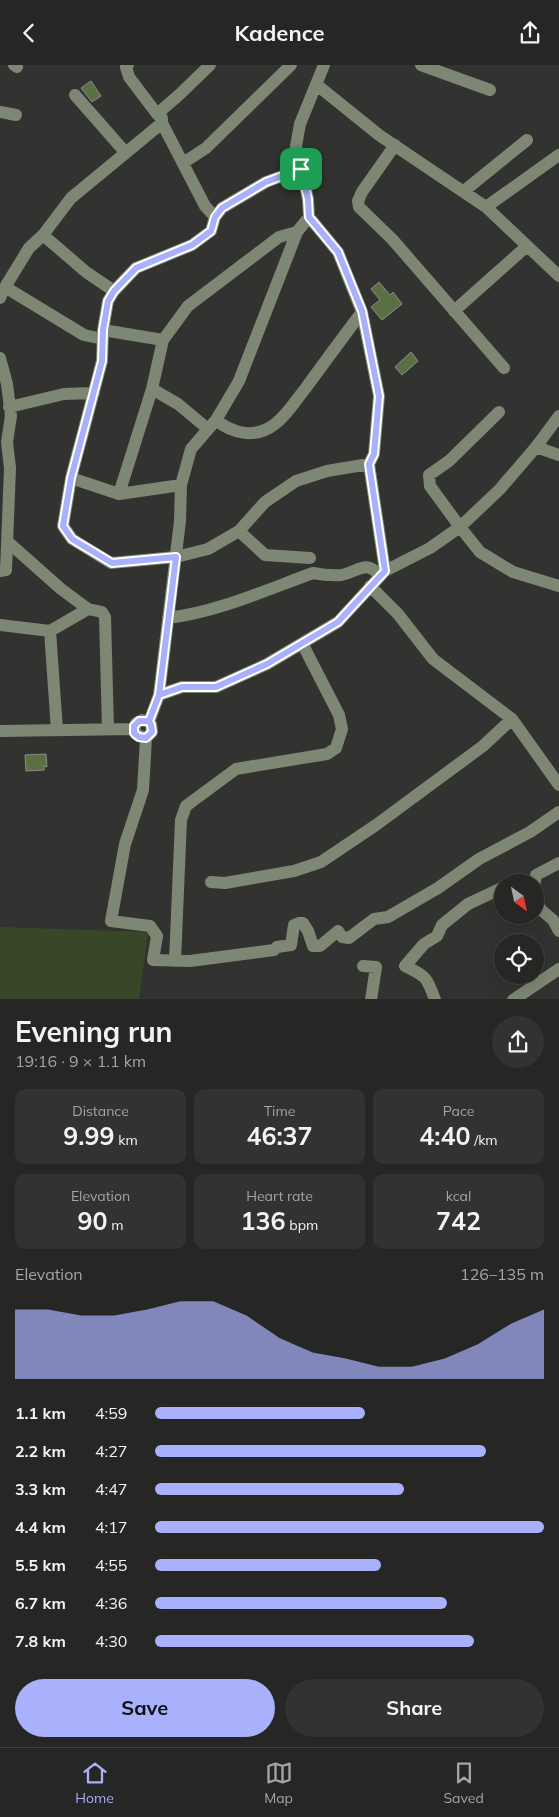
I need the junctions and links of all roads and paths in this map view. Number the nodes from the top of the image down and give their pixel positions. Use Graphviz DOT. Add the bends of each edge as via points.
graph roads {
  1 [pos="128,65"];
  2 [pos="210,65"];
  3 [pos="290,65"];
  4 [pos="324,65"];
  5 [pos="421,65"];
  6 [pos="317,85"];
  7 [pos="490,91"];
  8 [pos="75,95"];
  9 [pos="0,112"];
  10 [pos="16,115"];
  11 [pos="160,118"];
  12 [pos="527,140"];
  13 [pos="395,145"];
  14 [pos="125,152"];
  15 [pos="559,155"];
  16 [pos="183,163"];
  17 [pos="301,169"];
  18 [pos="464,191"];
  19 [pos="486,207"];
  20 [pos="215,217"];
  21 [pos="309,217"];
  22 [pos="297,232"];
  23 [pos="42,235"];
  24 [pos="527,246"];
  25 [pos="559,275"];
  26 [pos="114,291"];
  27 [pos="2,292"];
  28 [pos="362,311"];
  29 [pos="454,311"];
  30 [pos="103,335"];
  31 [pos="163,340"];
  32 [pos="0,358"];
  33 [pos="504,368"];
  34 [pos="152,389"];
  35 [pos="94,393"];
  36 [pos="498,412"];
  37 [pos="7,414"];
  38 [pos="559,416"];
  39 [pos="212,424"];
  40 [pos="4,443"];
  41 [pos="536,447"];
  42 [pos="559,455"];
  43 [pos="369,464"];
  44 [pos="71,478"];
  45 [pos="181,485"];
  46 [pos="119,494"];
  47 [pos="460,527"];
  48 [pos="239,531"];
  49 [pos="8,542"];
  50 [pos="176,557"];
  51 [pos="310,558"];
  52 [pos="0,571"];
  53 [pos="383,573"];
  54 [pos="370,586"];
  55 [pos="559,586"];
  56 [pos="88,609"];
  57 [pos="168,619"];
  58 [pos="0,625"];
  59 [pos="50,631"];
  60 [pos="302,643"];
  61 [pos="159,695"];
  62 [pos="512,719"];
  63 [pos="149,721"];
  64 [pos="108,729"];
  65 [pos="134,729"];
  66 [pos="57,730"];
  67 [pos="0,731"];
  68 [pos="146,738"];
  69 [pos="559,785"];
  70 [pos="559,812"];
  71 [pos="559,863"];
  72 [pos="538,874"];
  73 [pos="211,883"];
  74 [pos="494,893"];
  75 [pos="544,913"];
  76 [pos="559,931"];
  77 [pos="175,961"];
  78 [pos="363,966"];
  79 [pos="559,969"];
  80 [pos="371,999"];
  81 [pos="435,999"];
  82 [pos="513,999"];
  1 -- 11 [label="street" via="129,77"];
  2 -- 11 [label="street"];
  3 -- 16 [label="street" via="206,148"];
  4 -- 6 [label="street"];
  5 -- 7 [label="street"];
  6 -- 13 [label="street"];
  6 -- 17 [label="street" via="300,124 296,146"];
  8 -- 14 [label="street"];
  9 -- 10 [label="street"];
  11 -- 14 [label="street"];
  11 -- 16 [label="street"];
  12 -- 18 [label="street"];
  13 -- 18 [label="street"];
  13 -- 29 [label="street" via="362,192 359,207 392,239"];
  14 -- 23 [label="street" via="71,198"];
  15 -- 19 [label="street"];
  16 -- 20 [label="street"];
  17 -- 20 [label="street" via="266,182 222,208"];
  17 -- 21 [label="street"];
  18 -- 19 [label="street"];
  19 -- 24 [label="street"];
  20 -- 26 [label="street" via="211,231 192,245 136,268"];
  21 -- 22 [label="street"];
  21 -- 28 [label="street" via="338,252"];
  22 -- 31 [label="street" via="279,237 188,306"];
  22 -- 39 [label="street" via="239,381"];
  23 -- 26 [label="street"];
  23 -- 27 [label="street"];
  24 -- 25 [label="street"];
  24 -- 29 [label="street"];
  26 -- 30 [label="street" via="108,301"];
  27 -- 30 [label="street" via="84,335"];
  28 -- 39 [label="street" via="275,424 256,433 240,433"];
  28 -- 43 [label="street" via="379,396 374,454"];
  29 -- 33 [label="street"];
  30 -- 31 [label="street"];
  30 -- 35 [label="street" via="102,361"];
  31 -- 34 [label="street"];
  32 -- 37 [label="street" via="7,385"];
  34 -- 39 [label="street"];
  34 -- 46 [label="street"];
  35 -- 37 [label="street" via="64,393"];
  35 -- 44 [label="street"];
  36 -- 47 [label="street" via="449,461 428,475 430,486"];
  37 -- 40 [label="street"];
  38 -- 41 [label="street"];
  39 -- 45 [label="street" via="190,449"];
  40 -- 49 [label="street" via="10,468"];
  41 -- 42 [label="street"];
  41 -- 47 [label="street" via="500,489"];
  43 -- 48 [label="street" via="327,471 296,481 265,502"];
  43 -- 53 [label="street"];
  44 -- 46 [label="street"];
  44 -- 50 [label="street" via="63,526 72,539 112,563"];
  45 -- 46 [label="street"];
  45 -- 50 [label="street"];
  47 -- 53 [label="street" via="430,548"];
  47 -- 55 [label="street" via="480,552 513,572"];
  48 -- 50 [label="street" via="208,549"];
  48 -- 51 [label="street" via="265,555"];
  49 -- 52 [label="street" via="6,570"];
  49 -- 56 [label="street"];
  50 -- 57 [label="street"];
  53 -- 54 [label="street"];
  53 -- 57 [label="street" via="364,567 342,575 313,573 227,605"];
  54 -- 60 [label="street" via="338,622"];
  54 -- 62 [label="street" via="398,614 433,659"];
  56 -- 59 [label="street"];
  56 -- 64 [label="street" via="102,612 106,617"];
  57 -- 61 [label="street"];
  58 -- 59 [label="street"];
  59 -- 66 [label="street"];
  60 -- 61 [label="street" via="267,664 216,687 182,687"];
  60 -- 77 [label="street" via="339,715 342,729 336,748 327,753 236,769 186,806 181,820"];
  61 -- 63 [label="street"];
  62 -- 69 [label="street"];
  62 -- 73 [label="street" via="483,746 321,862 294,871"];
  63 -- 65 [label="street" via="139,721"];
  63 -- 68 [label="street" via="152,732"];
  64 -- 65 [label="street"];
  64 -- 66 [label="street"];
  65 -- 68 [label="street" via="136,735"];
  66 -- 67 [label="street"];
  68 -- 77 [label="street" via="143,790 125,844 112,921 150,926 157,936 153,960"];
  70 -- 77 [label="street" via="388,917 374,919 349,938 342,937 338,931 320,946 313,946 308,931 303,923 299,923 294,925 291,945 274,950"];
  71 -- 72 [label="street"];
  74 -- 81 [label="street" via="468,904 442,925 437,936 424,944 405,966 423,975"];
  75 -- 76 [label="street"];
  78 -- 80 [label="street" via="376,967"];
  79 -- 82 [label="street"];
}
